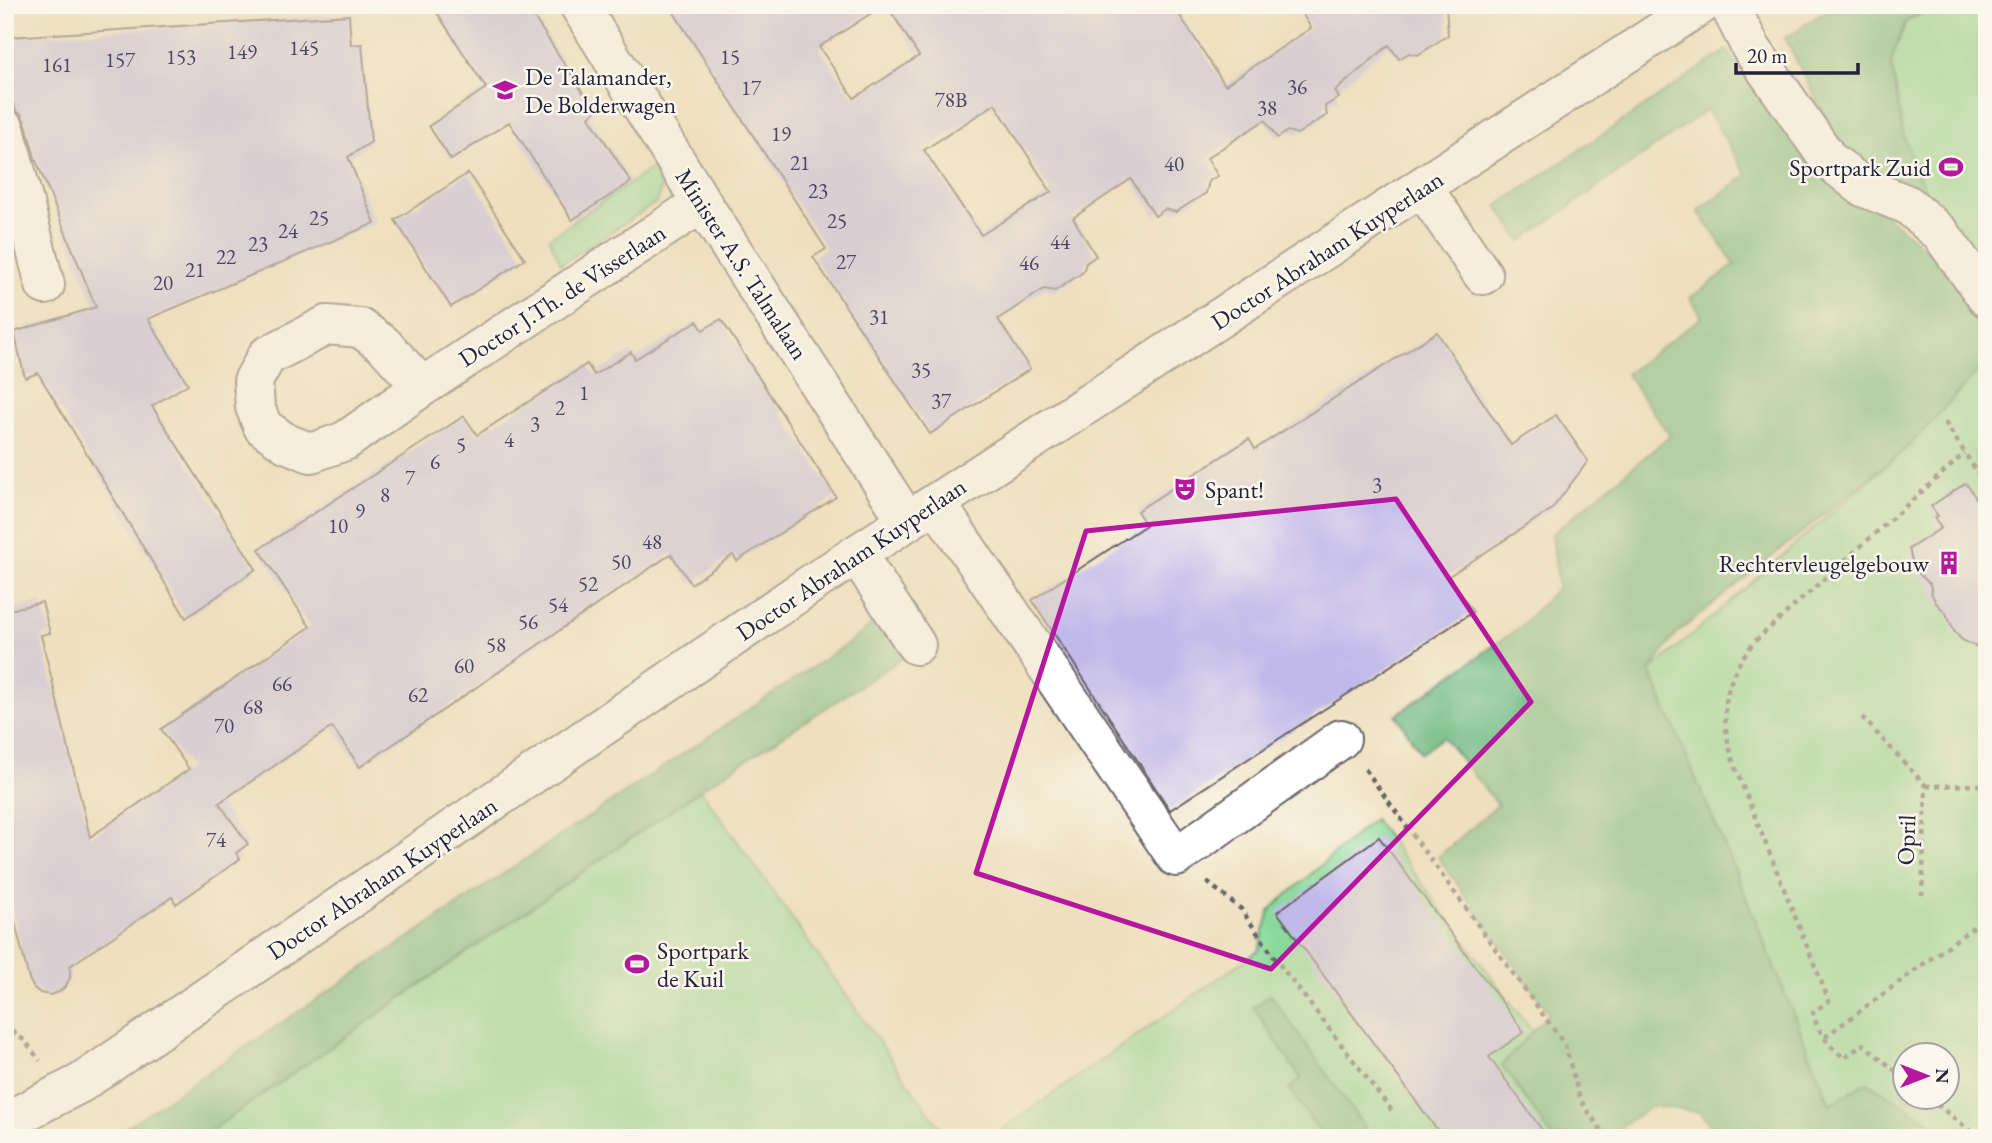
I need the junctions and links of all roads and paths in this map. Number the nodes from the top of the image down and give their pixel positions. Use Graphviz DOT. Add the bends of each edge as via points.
graph roads {
  1 [pos="579,5"];
  2 [pos="1701,5"];
  3 [pos="1729,5"];
  4 [pos="5,129"];
  5 [pos="1423,187"];
  6 [pos="702,203"];
  7 [pos="1483,275"];
  8 [pos="45,285"];
  9 [pos="1987,298"];
  10 [pos="422,387"];
  11 [pos="1945,422"];
  12 [pos="1965,453"];
  13 [pos="1987,488"];
  14 [pos="922,512"];
  15 [pos="856,554"];
  16 [pos="916,645"];
  17 [pos="1862,717"];
  18 [pos="1341,739"];
  19 [pos="1987,785"];
  20 [pos="1926,786"];
  21 [pos="1176,857"];
  22 [pos="1922,895"];
  23 [pos="1987,917"];
  24 [pos="1825,1037"];
  25 [pos="1890,1066"];
  26 [pos="1393,1112"];
  27 [pos="1947,1112"];
  28 [pos="7,1125"];
  29 [pos="1606,1138"];
  30 [pos="1979,1138"];
  1 -- 6 [label="street, Minister A.S. Talmalaan"];
  2 -- 5 [label="street, Doctor Abraham Kuyperlaan"];
  3 -- 9 [label="street" via="1751,48 1829,160 1863,187 1909,205 1941,234"];
  4 -- 8 [label="street"];
  5 -- 7 [label="street"];
  5 -- 14 [label="street, Doctor Abraham Kuyperlaan"];
  6 -- 10 [label="street, Doctor J.Th. de Visserlaan"];
  6 -- 14 [label="street, Minister A.S. Talmalaan"];
  11 -- 12 [label="path"];
  12 -- 13 [label="path"];
  12 -- 24 [label="path" via="1755,641 1731,677 1725,737 1829,1001 1813,1012"];
  14 -- 15 [label="street, Doctor Abraham Kuyperlaan"];
  14 -- 21 [label="street, Minister A.S. Talmalaan"];
  15 -- 16 [label="street"];
  15 -- 28 [label="street, Doctor Abraham Kuyperlaan" via="81,1083"];
  17 -- 20 [label="path, Opril"];
  18 -- 21 [label="street"];
  18 -- 29 [label="path" via="1565,1045 1580,1099"];
  19 -- 20 [label="path, Opril"];
  20 -- 22 [label="path, Opril"];
  21 -- 26 [label="path" via="1241,909"];
  23 -- 24 [label="path"];
  24 -- 25 [label="path" via="1845,1058 1863,1044"];
  27 -- 30 [label="path"];
}
